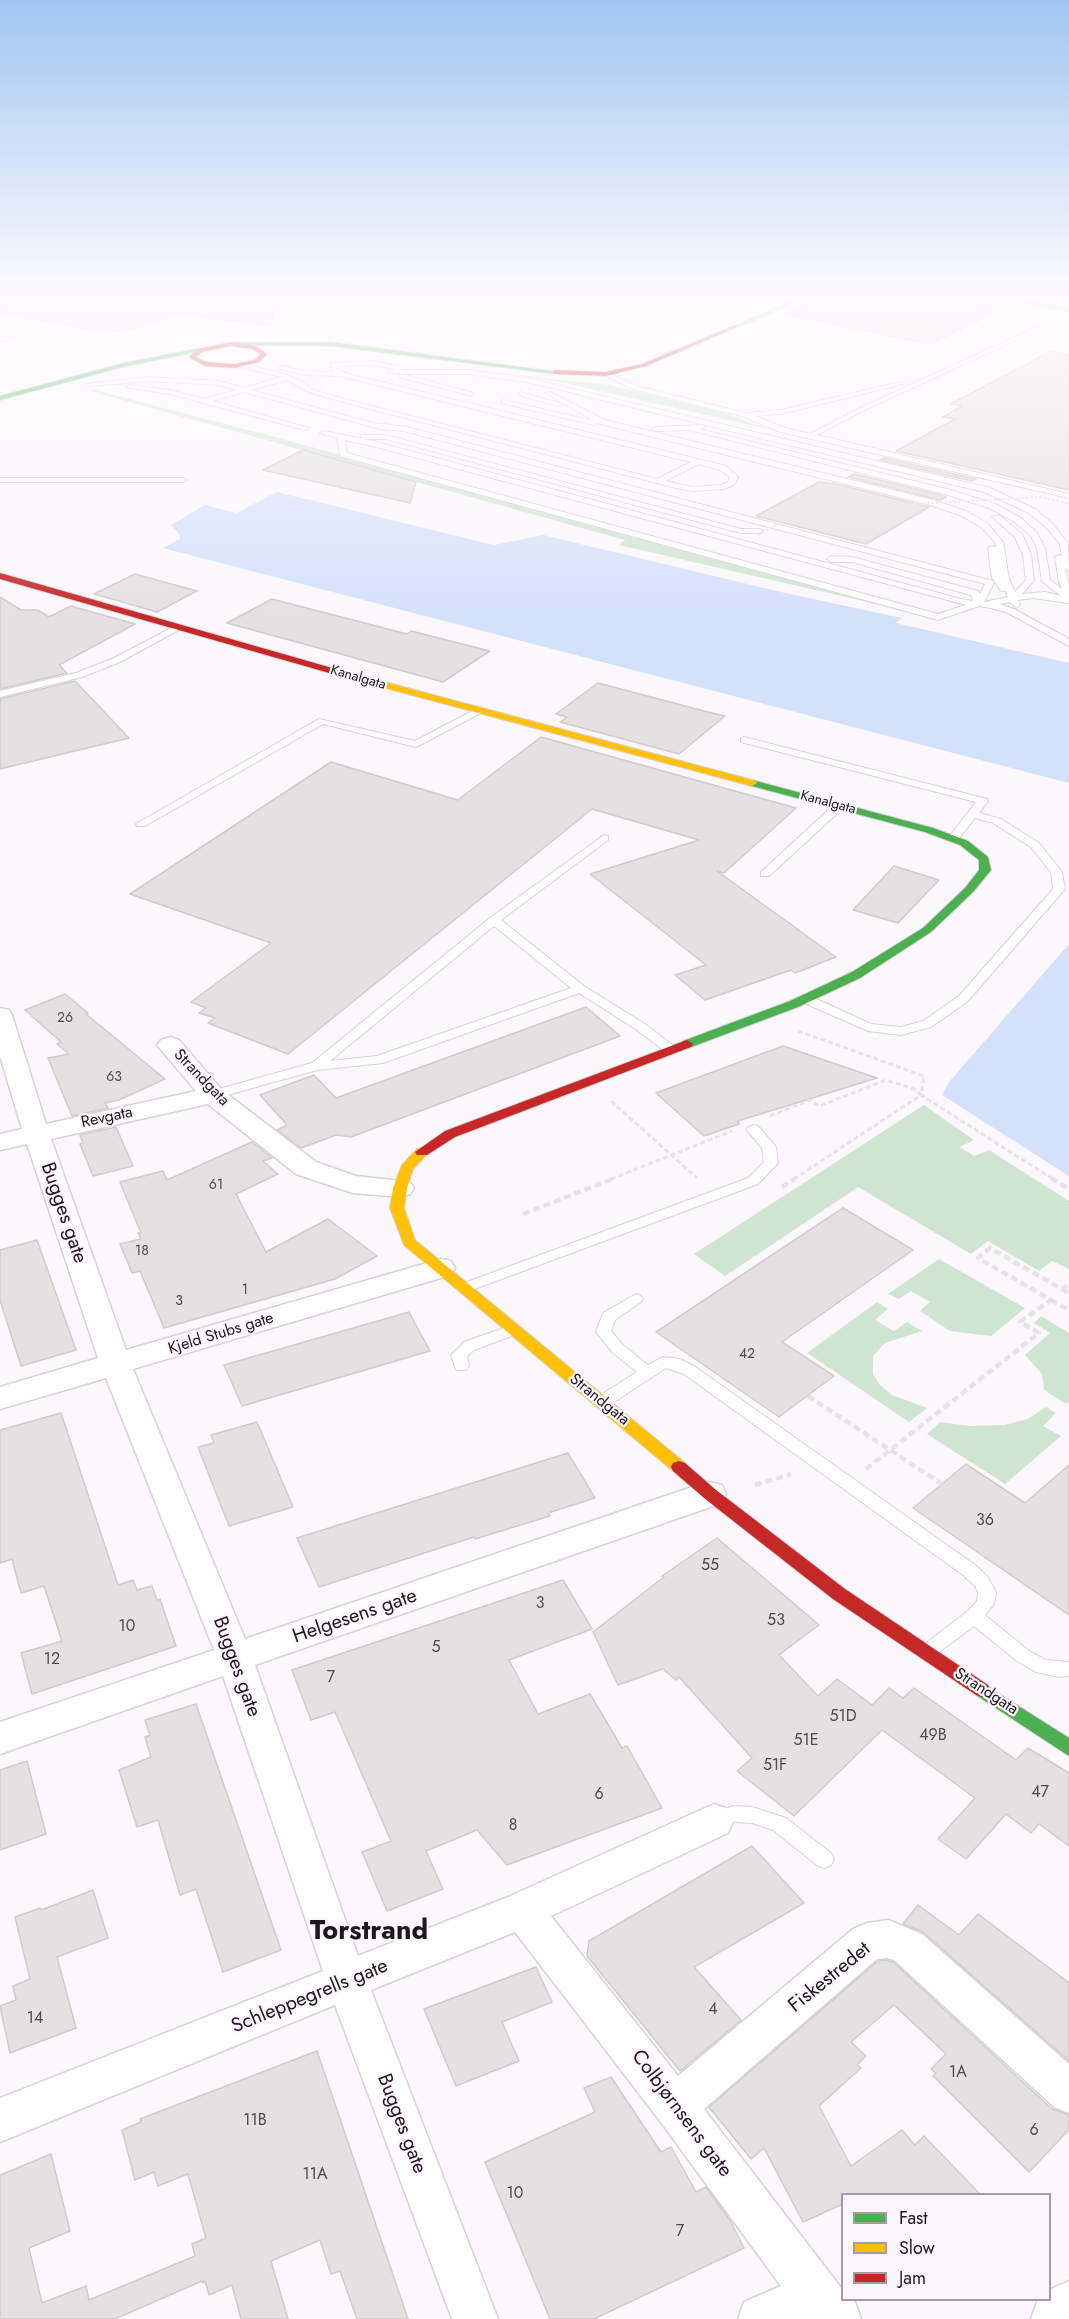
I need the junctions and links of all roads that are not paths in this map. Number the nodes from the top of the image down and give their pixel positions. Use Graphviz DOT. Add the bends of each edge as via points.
graph roads {
  1 [pos="212,403"];
  2 [pos="299,403"];
  3 [pos="355,403"];
  4 [pos="459,403"];
  5 [pos="513,403"];
  6 [pos="527,403"];
  7 [pos="555,403"];
  8 [pos="557,403"];
  9 [pos="624,403"];
  10 [pos="697,403"];
  11 [pos="823,403"];
  12 [pos="875,403"];
  13 [pos="570,410"];
  14 [pos="747,415"];
  15 [pos="374,425"];
  16 [pos="636,426"];
  17 [pos="304,428"];
  18 [pos="676,429"];
  19 [pos="324,433"];
  20 [pos="392,434"];
  21 [pos="811,436"];
  22 [pos="341,437"];
  23 [pos="698,462"];
  24 [pos="0,480"];
  25 [pos="183,480"];
  26 [pos="658,481"];
  27 [pos="1069,496"];
  28 [pos="741,531"];
  29 [pos="759,533"];
  30 [pos="748,537"];
  31 [pos="1010,547"];
  32 [pos="842,553"];
  33 [pos="831,559"];
  34 [pos="852,560"];
  35 [pos="1012,562"];
  36 [pos="1069,568"];
  37 [pos="0,576"];
  38 [pos="1036,585"];
  39 [pos="1069,598"];
  40 [pos="1013,600"];
  41 [pos="978,604"];
  42 [pos="180,627"];
  43 [pos="1038,627"];
  44 [pos="1069,643"];
  45 [pos="0,694"];
  46 [pos="480,710"];
  47 [pos="744,740"];
  48 [pos="839,806"];
  49 [pos="973,814"];
  50 [pos="141,824"];
  51 [pos="604,838"];
  52 [pos="953,839"];
  53 [pos="765,874"];
  54 [pos="494,920"];
  55 [pos="580,989"];
  56 [pos="806,999"];
  57 [pos="0,1015"];
  58 [pos="170,1045"];
  59 [pos="671,1050"];
  60 [pos="316,1066"];
  61 [pos="213,1095"];
  62 [pos="753,1129"];
  63 [pos="36,1133"];
  64 [pos="0,1142"];
  65 [pos="400,1188"];
  66 [pos="441,1269"];
  67 [pos="464,1288"];
  68 [pos="636,1299"];
  69 [pos="512,1330"];
  70 [pos="116,1365"];
  71 [pos="461,1366"];
  72 [pos="646,1372"];
  73 [pos="0,1398"];
  74 [pos="602,1402"];
  75 [pos="710,1494"];
  76 [pos="974,1616"];
  77 [pos="927,1653"];
  78 [pos="235,1659"];
  79 [pos="1069,1669"];
  80 [pos="0,1738"];
  81 [pos="1069,1748"];
  82 [pos="714,1821"];
  83 [pos="824,1859"];
  84 [pos="522,1910"];
  85 [pos="347,1982"];
  86 [pos="1069,2092"];
  87 [pos="675,2106"];
  88 [pos="0,2120"];
  89 [pos="1069,2304"];
  90 [pos="826,2307"];
  91 [pos="475,2319"];
  92 [pos="761,2319"];
  93 [pos="1054,2319"];
  1 -- 17 [label="lane"];
  2 -- 15 [label="lane"];
  3 -- 26 [label="lane"];
  4 -- 23 [label="lane"];
  5 -- 13 [label="lane"];
  6 -- 13 [label="lane"];
  7 -- 13 [label="lane"];
  8 -- 13 [label="lane"];
  9 -- 36 [label="lane" via="987,490 1032,511 1050,526 1064,544"];
  10 -- 14 [label="lane"];
  11 -- 14 [label="lane"];
  12 -- 21 [label="lane"];
  13 -- 16 [label="lane"];
  13 -- 38 [label="lane" via="603,422 953,508 984,525"];
  13 -- 40 [label="lane" via="947,510 987,537 996,578"];
  14 -- 21 [label="lane" via="780,429"];
  15 -- 20 [label="lane"];
  15 -- 41 [label="lane" via="985,586"];
  16 -- 18 [label="lane"];
  16 -- 31 [label="lane" via="952,504 991,524"];
  18 -- 38 [label="lane" via="964,505 998,523 1011,536"];
  18 -- 38 [label="lane" via="974,502 1011,521 1026,536 1033,548"];
  18 -- 38 [label="lane" via="951,489 997,504 1024,519 1049,548"];
  19 -- 22 [label="lane"];
  20 -- 22 [label="lane"];
  20 -- 29 [label="lane"];
  21 -- 27 [label="lane"];
  22 -- 28 [label="lane" via="386,437"];
  22 -- 30 [label="lane" via="381,439"];
  22 -- 41 [label="lane" via="360,447 952,608"];
  22 -- 41 [label="lane" via="343,454 938,617"];
  23 -- 26 [label="lane"];
  23 -- 26 [label="lane" via="723,468 734,477 731,483 707,489"];
  24 -- 25 [label="lane"];
  28 -- 29 [label="lane"];
  28 -- 30 [label="lane"];
  29 -- 32 [label="lane"];
  30 -- 33 [label="lane"];
  32 -- 34 [label="lane"];
  32 -- 41 [label="lane" via="980,590"];
  33 -- 34 [label="lane"];
  33 -- 41 [label="lane" via="970,596"];
  34 -- 41 [label="lane" via="975,593"];
  35 -- 38 [label="lane"];
  37 -- 42 [label="main road, Kanalgata"];
  38 -- 39 [label="lane"];
  38 -- 39 [label="lane"];
  38 -- 40 [label="lane"];
  38 -- 40 [label="lane"];
  38 -- 40 [label="lane"];
  39 -- 40 [label="lane" via="1046,595"];
  40 -- 41 [label="lane"];
  40 -- 43 [label="lane" via="1018,610"];
  41 -- 43 [label="lane" via="1011,611"];
  42 -- 45 [label="lane" via="79,675"];
  42 -- 46 [label="main road, Kanalgata"];
  43 -- 44 [label="lane"];
  46 -- 48 [label="main road, Kanalgata"];
  46 -- 50 [label="lane" via="416,744 322,721"];
  47 -- 49 [label="lane" via="983,801"];
  48 -- 52 [label="main road, Kanalgata"];
  48 -- 53 [label="lane"];
  49 -- 52 [label="lane"];
  49 -- 56 [label="lane" via="997,821 1035,845 1056,872 1059,890 963,999 927,1024 901,1031 868,1028"];
  51 -- 54 [label="lane"];
  52 -- 56 [label="main road, Kanalgata" via="984,859 985,870 969,890 927,930 883,960"];
  54 -- 55 [label="lane"];
  54 -- 60 [label="lane"];
  55 -- 59 [label="lane"];
  55 -- 60 [label="lane" via="379,1060"];
  56 -- 59 [label="main road, Kanalgata"];
  57 -- 63 [label="street, Bugges gate"];
  58 -- 61 [label="street, Strandgata"];
  59 -- 65 [label="main road, Kanalgata" via="450,1134 422,1152 407,1168"];
  60 -- 61 [label="lane"];
  61 -- 63 [label="street, Revgata"];
  61 -- 65 [label="street, Strandgata" via="306,1168 353,1184"];
  62 -- 67 [label="lane" via="768,1147 771,1163 753,1181"];
  63 -- 64 [label="street, Revgata"];
  63 -- 70 [label="street, Bugges gate"];
  65 -- 66 [label="main road, Strandgata" via="397,1208 409,1242"];
  66 -- 67 [label="main road, Strandgata"];
  66 -- 70 [label="street, Kjeld Stubs gate"];
  67 -- 69 [label="main road, Strandgata"];
  68 -- 72 [label="lane" via="608,1317 603,1332"];
  69 -- 71 [label="lane" via="469,1346 459,1355"];
  69 -- 74 [label="main road, Strandgata"];
  70 -- 73 [label="street, Kjeld Stubs gate"];
  70 -- 78 [label="street, Bugges gate"];
  72 -- 74 [label="lane"];
  72 -- 76 [label="lane" via="663,1362 689,1370 981,1581 987,1592 985,1604"];
  74 -- 75 [label="main road, Strandgata"];
  75 -- 77 [label="main road, Strandgata" via="839,1594"];
  75 -- 78 [label="street, Helgesens gate"];
  76 -- 77 [label="lane"];
  76 -- 79 [label="lane" via="1042,1667"];
  77 -- 81 [label="main road, Strandgata"];
  78 -- 80 [label="street, Helgesens gate"];
  78 -- 85 [label="street, Bugges gate"];
  82 -- 83 [label="lane" via="734,1814 779,1824"];
  82 -- 84 [label="street, Schleppegrells gate"];
  84 -- 85 [label="street, Schleppegrells gate"];
  84 -- 87 [label="street, Colbjørnsens gate"];
  85 -- 88 [label="street, Schleppegrells gate"];
  85 -- 91 [label="street, Bugges gate"];
  86 -- 87 [label="street, Fiskestredet" via="908,1947 888,1939 867,1942"];
  87 -- 90 [label="street, Colbjørnsens gate"];
  89 -- 93 [label="street"];
  90 -- 92 [label="street"];
}
